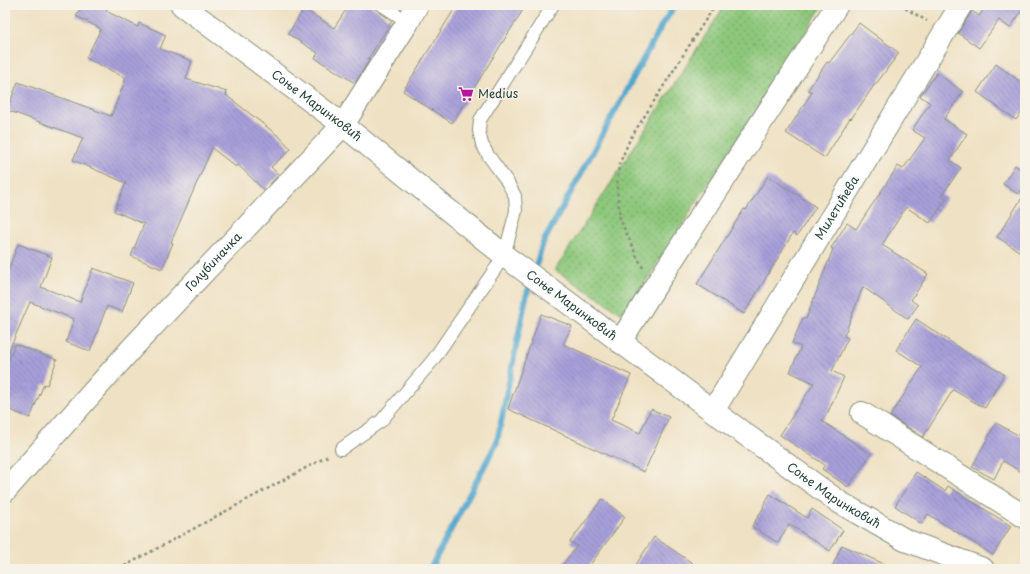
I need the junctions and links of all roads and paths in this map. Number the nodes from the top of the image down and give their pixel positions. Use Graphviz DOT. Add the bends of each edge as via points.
graph roads {
  1 [pos="182,5"];
  2 [pos="382,5"];
  3 [pos="553,5"];
  4 [pos="715,5"];
  5 [pos="837,5"];
  6 [pos="900,5"];
  7 [pos="961,5"];
  8 [pos="412,14"];
  9 [pos="945,32"];
  10 [pos="343,125"];
  11 [pos="507,258"];
  12 [pos="654,288"];
  13 [pos="620,342"];
  14 [pos="713,411"];
  15 [pos="862,413"];
  16 [pos="341,449"];
  17 [pos="5,491"];
  18 [pos="1025,517"];
  19 [pos="119,569"];
  20 [pos="983,569"];
  1 -- 10 [label="street, Соње Маринковић"];
  2 -- 8 [label="lane, Голубиначка"];
  3 -- 11 [label="lane" via="480,120 482,144 515,196 516,211"];
  4 -- 12 [label="path" via="630,139 619,165 617,188 620,219"];
  5 -- 12 [label="street"];
  6 -- 9 [label="path"];
  7 -- 9 [label="street, Милетићева"];
  8 -- 10 [label="street, Голубиначка"];
  9 -- 14 [label="street, Милетићева"];
  10 -- 11 [label="street, Соње Маринковић"];
  10 -- 17 [label="street, Голубиначка" via="132,348"];
  11 -- 13 [label="street, Соње Маринковић"];
  11 -- 16 [label="lane" via="433,360 381,421"];
  12 -- 13 [label="street"];
  13 -- 14 [label="street, Соње Маринковић"];
  14 -- 20 [label="street, Соње Маринковић" via="839,502 905,540"];
  15 -- 18 [label="street"];
  16 -- 19 [label="path"];
}
